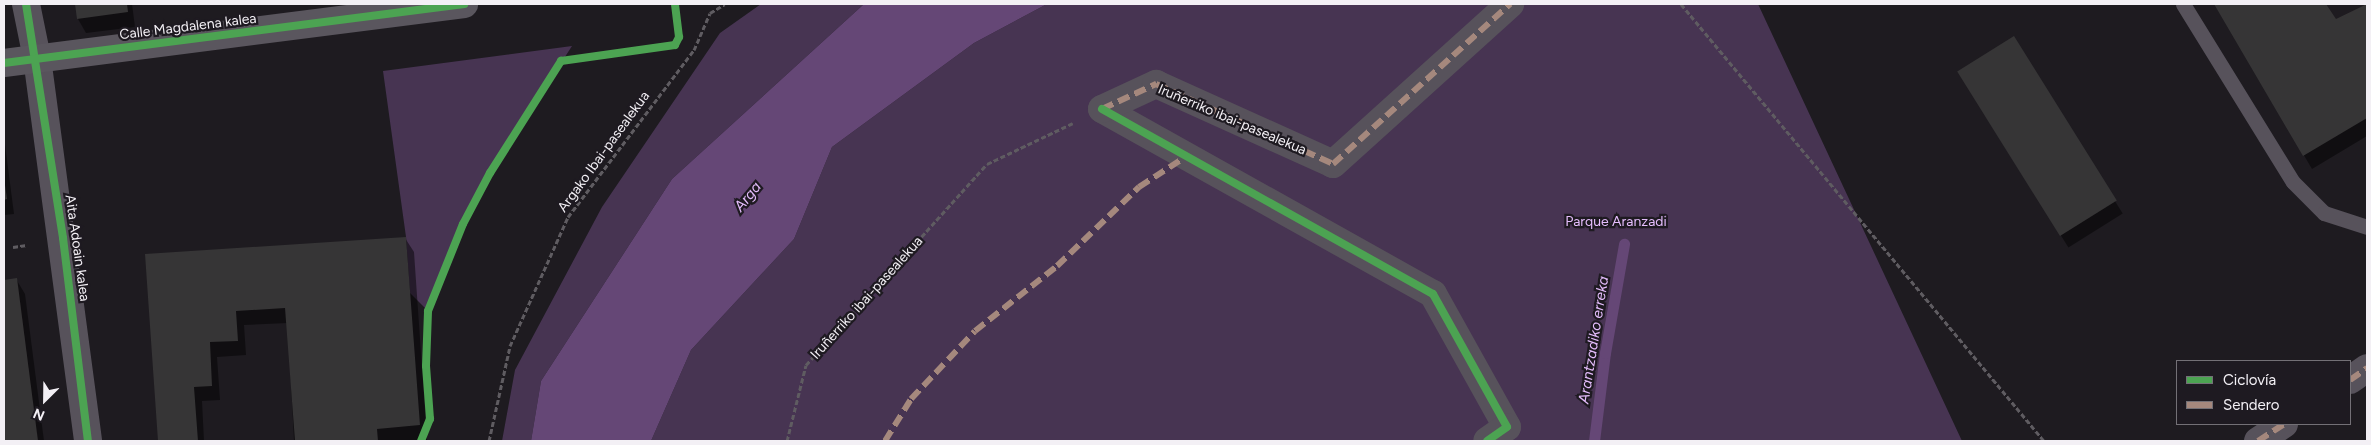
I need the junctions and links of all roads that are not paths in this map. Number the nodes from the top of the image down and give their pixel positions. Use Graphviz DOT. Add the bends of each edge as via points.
graph roads {
  1 [pos="26,4"];
  2 [pos="464,4"];
  3 [pos="1510,4"];
  4 [pos="2183,4"];
  5 [pos="342,12"];
  6 [pos="37,58"];
  7 [pos="4,63"];
  8 [pos="2367,227"];
  9 [pos="2367,368"];
  10 [pos="2351,379"];
  11 [pos="2282,425"];
  12 [pos="88,441"];
  13 [pos="1487,441"];
  14 [pos="2258,441"];
  1 -- 6 [label="street, Aita Adoain kalea"];
  2 -- 5 [label="main road, Calle Magdalena kalea"];
  3 -- 13 [label="street, Iruñerriko ibai-pasealekua" via="1333,164 1156,84 1102,109 1432,294 1507,426"];
  4 -- 8 [label="lane" via="2293,182 2324,213"];
  5 -- 6 [label="main road, Calle Magdalena kalea"];
  6 -- 7 [label="main road, Calle Magdalena kalea"];
  6 -- 12 [label="street, Aita Adoain kalea"];
  9 -- 10 [label="street"];
  11 -- 14 [label="street"];
}
